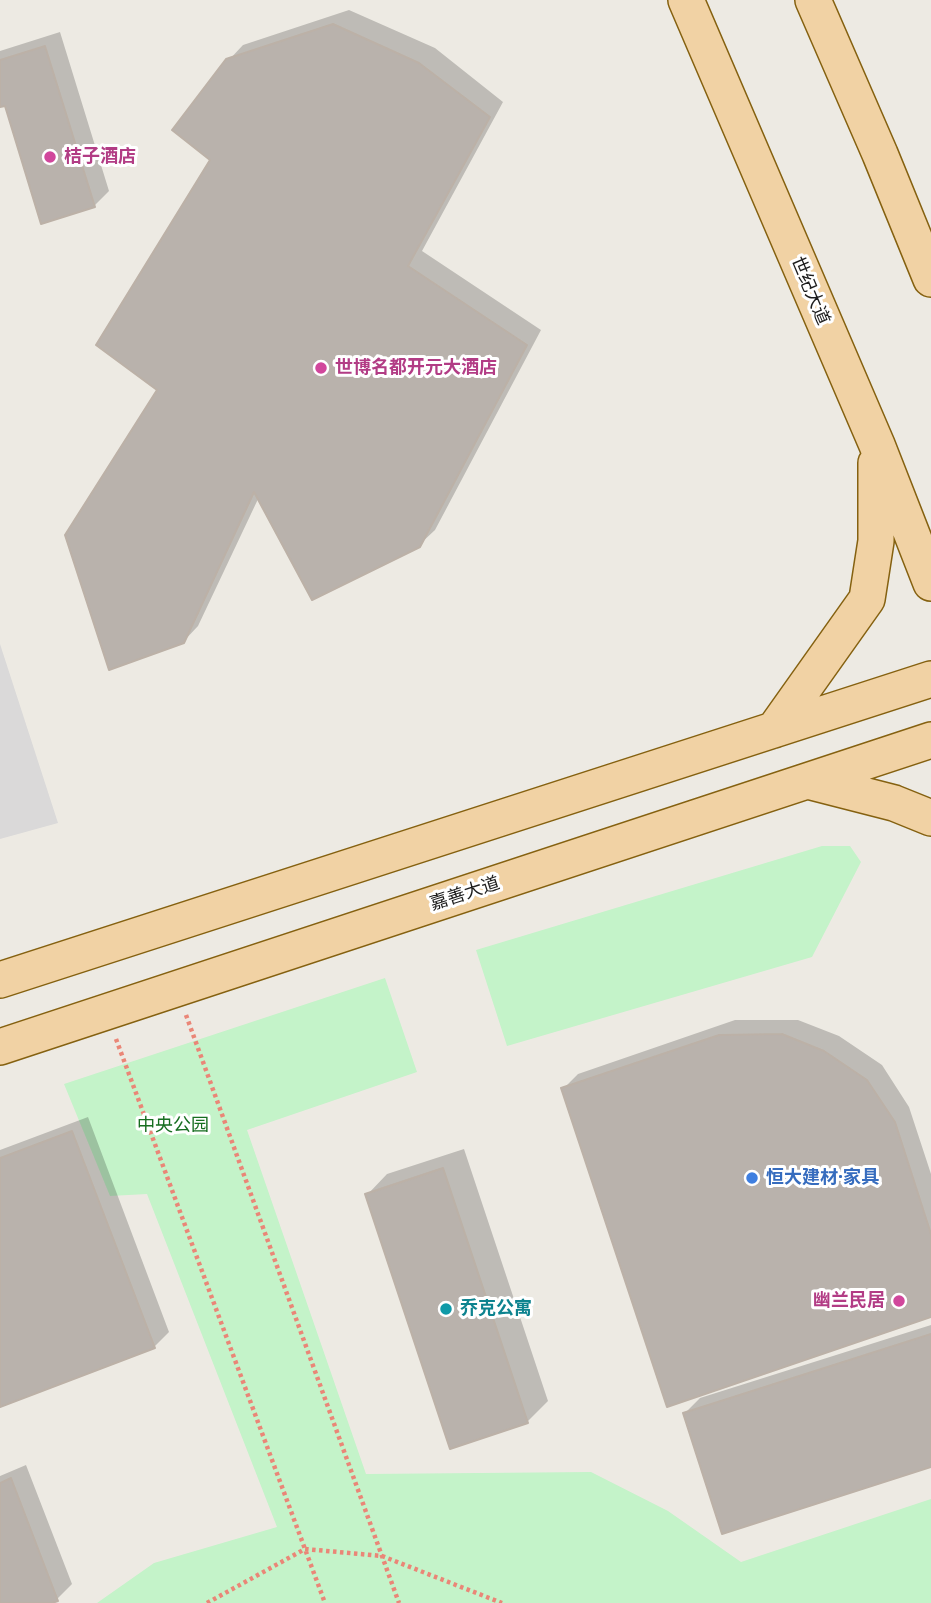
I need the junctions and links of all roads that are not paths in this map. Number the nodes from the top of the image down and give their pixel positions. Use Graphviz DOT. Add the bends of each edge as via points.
graph roads {
  1 [pos="686,0"];
  2 [pos="813,0"];
  3 [pos="931,279"];
  4 [pos="877,445"];
  5 [pos="931,583"];
  6 [pos="931,678"];
  7 [pos="774,730"];
  8 [pos="931,740"];
  9 [pos="808,781"];
  10 [pos="931,818"];
  11 [pos="0,980"];
  12 [pos="0,1047"];
  1 -- 4 [label="main road, 世纪大道"];
  2 -- 3 [label="main road"];
  4 -- 5 [label="main road, 世纪大道"];
  4 -- 7 [label="main road" via="876,541 867,599"];
  6 -- 7 [label="main road"];
  7 -- 11 [label="main road"];
  8 -- 9 [label="main road, 嘉善大道"];
  9 -- 10 [label="main road" via="894,803"];
  9 -- 12 [label="main road, 嘉善大道"];
}
